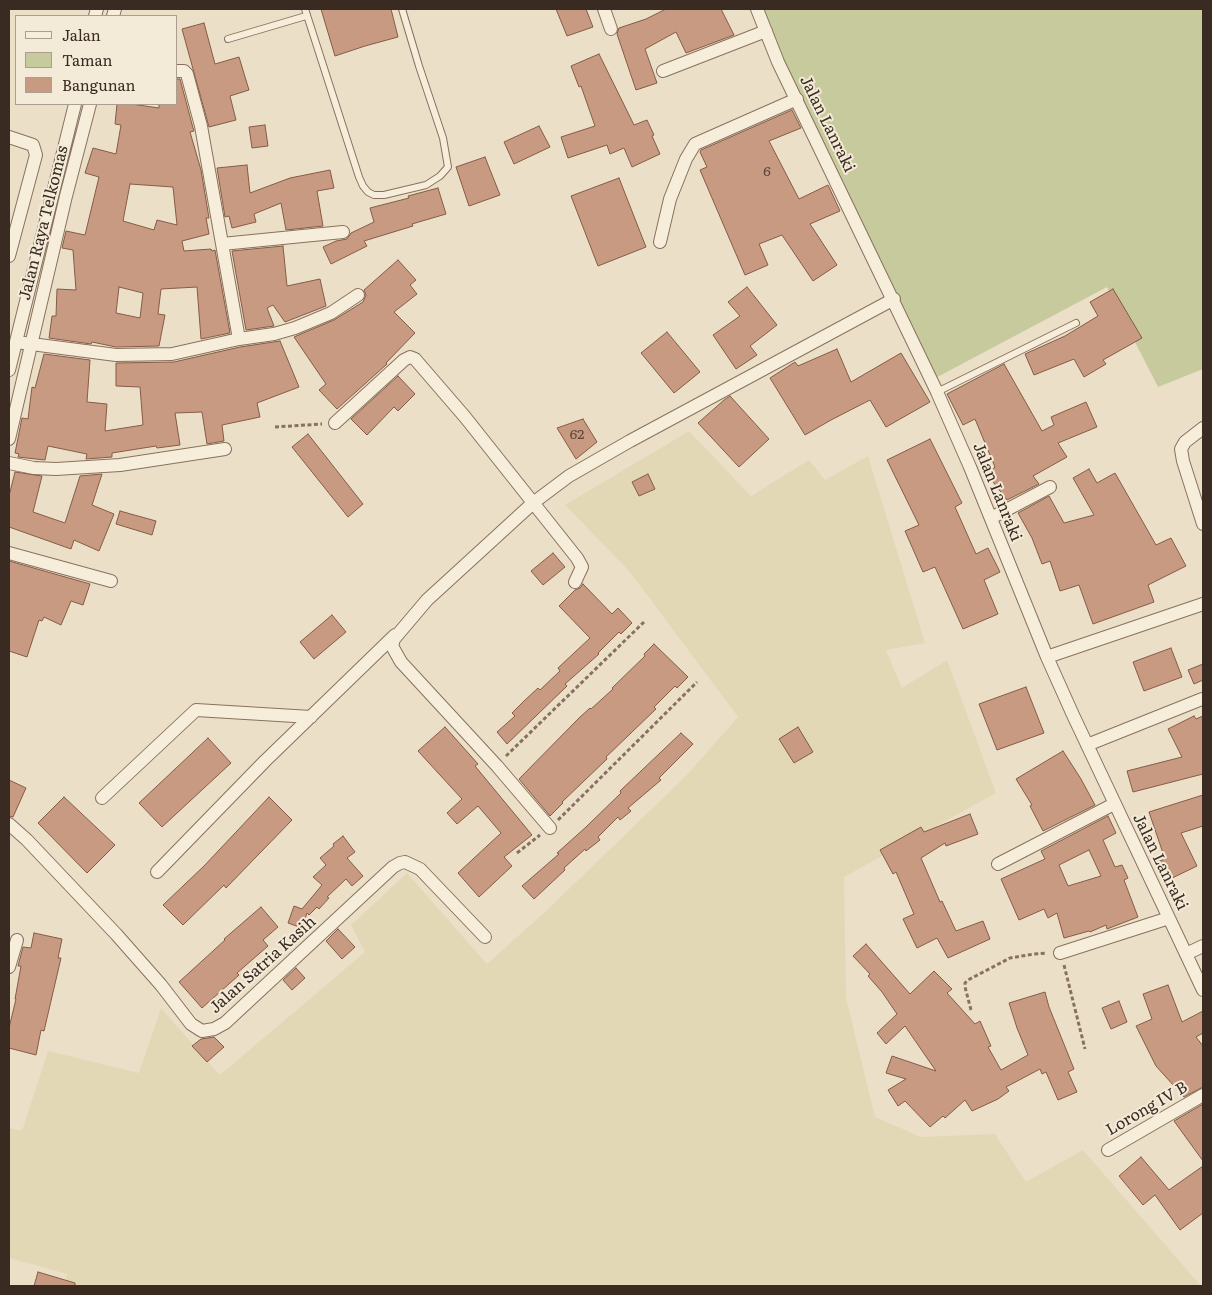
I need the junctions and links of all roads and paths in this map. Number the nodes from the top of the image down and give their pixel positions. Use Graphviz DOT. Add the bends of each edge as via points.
graph roads {
  1 [pos="402,9"];
  2 [pos="604,9"];
  3 [pos="757,9"];
  4 [pos="306,12"];
  5 [pos="611,29"];
  6 [pos="766,30"];
  7 [pos="228,39"];
  8 [pos="178,71"];
  9 [pos="663,71"];
  10 [pos="798,99"];
  11 [pos="75,105"];
  12 [pos="90,105"];
  13 [pos="9,137"];
  14 [pos="343,232"];
  15 [pos="660,242"];
  16 [pos="222,244"];
  17 [pos="9,256"];
  18 [pos="358,294"];
  19 [pos="894,299"];
  20 [pos="1076,322"];
  21 [pos="239,339"];
  22 [pos="16,342"];
  23 [pos="31,345"];
  24 [pos="9,370"];
  25 [pos="937,392"];
  26 [pos="335,422"];
  27 [pos="308,425"];
  28 [pos="275,427"];
  29 [pos="1203,428"];
  30 [pos="9,438"];
  31 [pos="225,449"];
  32 [pos="9,463"];
  33 [pos="1050,487"];
  34 [pos="533,502"];
  35 [pos="991,518"];
  36 [pos="1203,524"];
  37 [pos="9,553"];
  38 [pos="111,581"];
  39 [pos="575,582"];
  40 [pos="1203,604"];
  41 [pos="644,622"];
  42 [pos="399,632"];
  43 [pos="1047,657"];
  44 [pos="697,682"];
  45 [pos="1202,698"];
  46 [pos="311,717"];
  47 [pos="1087,745"];
  48 [pos="497,766"];
  49 [pos="102,798"];
  50 [pos="1114,804"];
  51 [pos="9,824"];
  52 [pos="550,828"];
  53 [pos="517,853"];
  54 [pos="998,864"];
  55 [pos="157,872"];
  56 [pos="1169,918"];
  57 [pos="485,937"];
  58 [pos="17,940"];
  59 [pos="1203,946"];
  60 [pos="1060,953"];
  61 [pos="1186,954"];
  62 [pos="9,967"];
  63 [pos="1203,990"];
  64 [pos="971,1010"];
  65 [pos="1085,1049"];
  66 [pos="1203,1095"];
  67 [pos="1108,1150"];
  1 -- 4 [label="lane" via="443,138 448,167 426,185 384,195 368,192 359,177"];
  2 -- 5 [label="street"];
  3 -- 6 [label="street, Jalan Lanraki"];
  4 -- 7 [label="lane"];
  6 -- 9 [label="street"];
  6 -- 10 [label="street, Jalan Lanraki" via="778,62"];
  8 -- 16 [label="street" via="186,72 190,81"];
  10 -- 15 [label="street" via="695,144 670,199"];
  10 -- 19 [label="street, Jalan Lanraki"];
  11 -- 22 [label="street, Jalan Raya Telkomas"];
  12 -- 23 [label="street, Jalan Raya Telkomas"];
  13 -- 17 [label="street" via="33,146 36,154"];
  14 -- 16 [label="street"];
  16 -- 21 [label="street"];
  18 -- 21 [label="street" via="312,322 274,334"];
  19 -- 25 [label="street, Jalan Lanraki"];
  19 -- 34 [label="street" via="630,441 568,476"];
  20 -- 25 [label="lane"];
  21 -- 23 [label="street" via="155,355 116,355"];
  22 -- 23 [label="street"];
  22 -- 24 [label="street, Jalan Raya Telkomas"];
  23 -- 30 [label="street, Jalan Raya Telkomas"];
  25 -- 35 [label="street, Jalan Lanraki"];
  26 -- 34 [label="street" via="404,360 415,359"];
  27 -- 28 [label="path"];
  29 -- 36 [label="street" via="1181,449"];
  31 -- 32 [label="street" via="120,464 56,469"];
  33 -- 35 [label="street"];
  34 -- 39 [label="street" via="581,564"];
  34 -- 42 [label="street" via="427,600"];
  35 -- 43 [label="street, Jalan Lanraki"];
  37 -- 38 [label="street"];
  40 -- 43 [label="street"];
  41 -- 48 [label="path"];
  42 -- 46 [label="street"];
  42 -- 48 [label="street" via="392,646 395,654"];
  43 -- 47 [label="street, Jalan Lanraki"];
  44 -- 52 [label="path"];
  45 -- 47 [label="street"];
  46 -- 49 [label="street" via="196,710"];
  46 -- 55 [label="street"];
  47 -- 50 [label="street, Jalan Lanraki"];
  48 -- 52 [label="street"];
  50 -- 54 [label="street"];
  50 -- 56 [label="street, Jalan Lanraki"];
  51 -- 57 [label="street, Jalan Satria Kasih" via="116,934 191,1024 202,1031 225,1023 394,867 405,862 420,869"];
  52 -- 53 [label="path"];
  56 -- 60 [label="street"];
  56 -- 61 [label="street, Jalan Lanraki"];
  58 -- 62 [label="street"];
  59 -- 61 [label="street"];
  60 -- 64 [label="path" via="1010,958 968,980 965,987"];
  60 -- 65 [label="path"];
  61 -- 63 [label="street, Jalan Lanraki"];
  66 -- 67 [label="street, Lorong IV B"];
}
